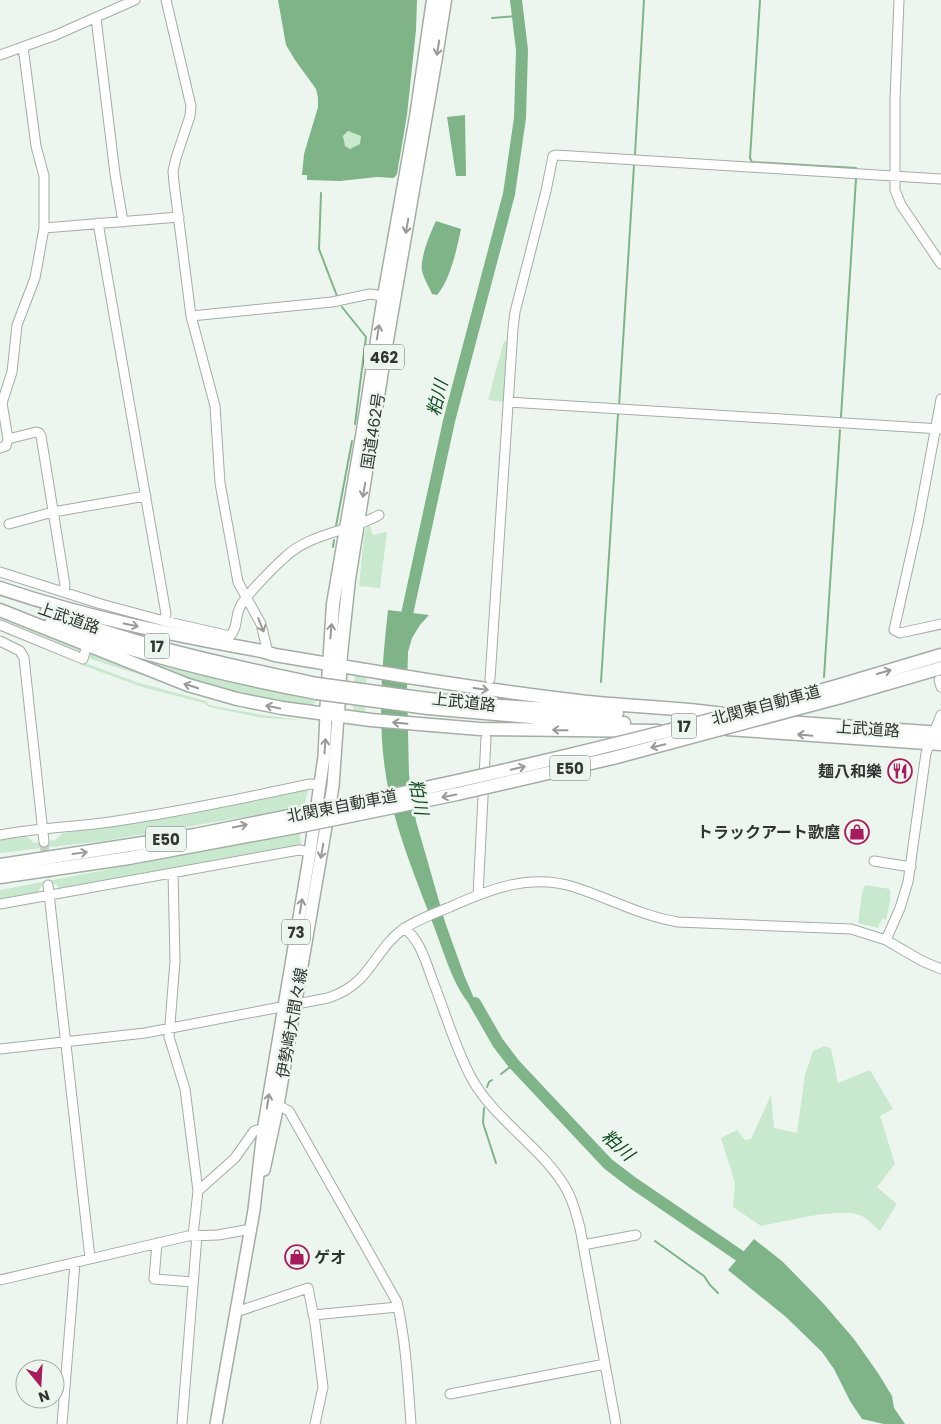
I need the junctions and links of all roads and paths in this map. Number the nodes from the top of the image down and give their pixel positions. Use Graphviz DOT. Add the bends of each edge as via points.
graph roads {
  1 [pos="135,0"];
  2 [pos="166,0"];
  3 [pos="433,0"];
  4 [pos="444,0"];
  5 [pos="899,0"];
  6 [pos="96,18"];
  7 [pos="23,47"];
  8 [pos="0,55"];
  9 [pos="894,176"];
  10 [pos="941,179"];
  11 [pos="179,217"];
  12 [pos="123,222"];
  13 [pos="98,223"];
  14 [pos="44,228"];
  15 [pos="941,264"];
  16 [pos="389,297"];
  17 [pos="191,316"];
  18 [pos="941,399"];
  19 [pos="508,402"];
  20 [pos="938,429"];
  21 [pos="8,439"];
  22 [pos="0,448"];
  23 [pos="146,496"];
  24 [pos="53,512"];
  25 [pos="379,515"];
  26 [pos="9,524"];
  27 [pos="358,524"];
  28 [pos="346,530"];
  29 [pos="0,572"];
  30 [pos="0,588"];
  31 [pos="64,592"];
  32 [pos="0,594"];
  33 [pos="246,598"];
  34 [pos="2,607"];
  35 [pos="164,621"];
  36 [pos="941,624"];
  37 [pos="0,625"];
  38 [pos="0,641"];
  39 [pos="86,652"];
  40 [pos="268,653"];
  41 [pos="941,655"];
  42 [pos="334,665"];
  43 [pos="940,678"];
  44 [pos="490,679"];
  45 [pos="317,689"];
  46 [pos="839,691"];
  47 [pos="428,704"];
  48 [pos="332,715"];
  49 [pos="941,715"];
  50 [pos="767,721"];
  51 [pos="713,728"];
  52 [pos="486,738"];
  53 [pos="937,739"];
  54 [pos="320,785"];
  55 [pos="43,829"];
  56 [pos="0,835"];
  57 [pos="44,842"];
  58 [pos="310,852"];
  59 [pos="129,858"];
  60 [pos="874,861"];
  61 [pos="0,863"];
  62 [pos="911,867"];
  63 [pos="173,873"];
  64 [pos="0,877"];
  65 [pos="0,885"];
  66 [pos="48,885"];
  67 [pos="50,895"];
  68 [pos="474,896"];
  69 [pos="0,904"];
  70 [pos="404,928"];
  71 [pos="886,940"];
  72 [pos="941,969"];
  73 [pos="296,1005"];
  74 [pos="283,1008"];
  75 [pos="169,1029"];
  76 [pos="67,1042"];
  77 [pos="0,1049"];
  78 [pos="278,1105"];
  79 [pos="263,1131"];
  80 [pos="198,1190"];
  81 [pos="254,1210"];
  82 [pos="251,1229"];
  83 [pos="195,1235"];
  84 [pos="636,1235"];
  85 [pos="157,1243"];
  86 [pos="583,1245"];
  87 [pos="90,1258"];
  88 [pos="74,1263"];
  89 [pos="0,1280"];
  90 [pos="193,1282"];
  91 [pos="398,1307"];
  92 [pos="236,1312"];
  93 [pos="313,1314"];
  94 [pos="605,1364"];
  95 [pos="450,1394"];
  96 [pos="62,1424"];
  97 [pos="182,1424"];
  98 [pos="216,1424"];
  99 [pos="315,1424"];
  100 [pos="411,1424"];
  101 [pos="616,1424"];
  1 -- 6 [label="street"];
  2 -- 11 [label="street" via="191,106 173,171"];
  3 -- 16 [label="highway, 国道462号 / 462"];
  4 -- 16 [label="highway, 国道462号 / 462, one-way"];
  5 -- 9 [label="street"];
  6 -- 7 [label="street"];
  6 -- 12 [label="street"];
  7 -- 8 [label="street"];
  7 -- 14 [label="street" via="36,146 44,176"];
  9 -- 10 [label="street"];
  9 -- 15 [label="street" via="897,198"];
  9 -- 19 [label="street" via="553,156 515,312"];
  11 -- 12 [label="street"];
  11 -- 17 [label="street"];
  12 -- 13 [label="street"];
  13 -- 14 [label="street"];
  13 -- 23 [label="street"];
  14 -- 21 [label="street" via="35,278 17,325 12,372 2,403"];
  16 -- 17 [label="street" via="370,294 332,302"];
  16 -- 27 [label="highway, 国道462号 / 462, one-way"];
  28 -- 16 [label="highway, 国道462号 / 462, one-way"];
  17 -- 33 [label="street" via="215,406 220,483 238,582"];
  18 -- 20 [label="street"];
  19 -- 20 [label="street"];
  19 -- 44 [label="street"];
  20 -- 36 [label="street" via="894,630 900,633"];
  21 -- 22 [label="street" via="6,446"];
  21 -- 24 [label="street" via="39,433"];
  23 -- 24 [label="street"];
  23 -- 35 [label="street" via="166,614"];
  24 -- 26 [label="street"];
  24 -- 31 [label="street"];
  25 -- 27 [label="street"];
  27 -- 28 [label="street"];
  27 -- 42 [label="highway, 国道462号 / 462"];
  28 -- 33 [label="street" via="310,541 290,553"];
  42 -- 28 [label="highway, 国道462号 / 462, one-way" via="333,604"];
  29 -- 31 [label="street"];
  30 -- 40 [label="highway, one-way" via="123,624"];
  31 -- 35 [label="street" via="100,607"];
  32 -- 45 [label="highway, 上武道路 / 17" via="162,648"];
  33 -- 35 [label="street" via="230,636"];
  33 -- 40 [label="street, one-way" via="261,624"];
  34 -- 45 [label="highway, 上武道路 / 17" via="152,656 216,672"];
  48 -- 34 [label="highway, one-way" via="260,704 196,688 132,664"];
  37 -- 39 [label="street" via="83,659"];
  38 -- 55 [label="street" via="20,650 24,658"];
  40 -- 42 [label="highway"];
  46 -- 41 [label="highway, 北関東自動車道 / E50, one-way"];
  42 -- 48 [label="highway, 国道462号 / 462"];
  42 -- 50 [label="highway, one-way" via="595,703 710,712"];
  43 -- 46 [label="highway, 北関東自動車道 / E50"];
  45 -- 47 [label="highway, 上武道路 / 17, bridge"];
  46 -- 59 [label="highway, 北関東自動車道 / E50, one-way, bridge" via="606,760 457,794"];
  61 -- 46 [label="highway, 北関東自動車道 / E50, one-way, bridge" via="195,835 390,796"];
  47 -- 50 [label="highway, 上武道路 / 17"];
  47 -- 51 [label="highway, 上武道路 / 17" via="532,718"];
  51 -- 48 [label="highway, one-way" via="678,732 480,729"];
  54 -- 48 [label="main road, 伊勢崎大間々線 / 73, one-way"];
  48 -- 73 [label="main road, 伊勢崎大間々線 / 73, one-way" via="333,786"];
  49 -- 53 [label="street"];
  50 -- 53 [label="highway, 上武道路 / 17"];
  53 -- 51 [label="highway, 上武道路 / 17, one-way"];
  52 -- 68 [label="street"];
  53 -- 62 [label="street" via="926,754"];
  54 -- 55 [label="street" via="310,784 162,814"];
  54 -- 58 [label="main road, 伊勢崎大間々線 / 73"];
  55 -- 56 [label="street"];
  55 -- 57 [label="street"];
  58 -- 63 [label="street" via="299,850"];
  74 -- 58 [label="main road, 伊勢崎大間々線 / 73, one-way"];
  59 -- 64 [label="highway, 北関東自動車道 / E50"];
  59 -- 65 [label="highway"];
  60 -- 62 [label="street"];
  62 -- 71 [label="street" via="900,908"];
  63 -- 67 [label="street"];
  63 -- 75 [label="street" via="175,961"];
  66 -- 67 [label="street"];
  67 -- 69 [label="street"];
  67 -- 76 [label="street"];
  68 -- 70 [label="street"];
  68 -- 71 [label="street" via="512,884 546,881 573,886 662,920 843,928"];
  70 -- 73 [label="street" via="351,987 328,998"];
  70 -- 86 [label="street" via="418,946 471,1078 494,1109 558,1176 573,1204"];
  71 -- 72 [label="street"];
  73 -- 74 [label="street"];
  73 -- 78 [label="main road, 伊勢崎大間々線 / 73"];
  74 -- 75 [label="street"];
  79 -- 74 [label="main road, 伊勢崎大間々線 / 73, one-way"];
  75 -- 76 [label="street"];
  75 -- 80 [label="street" via="170,1044 185,1089"];
  76 -- 77 [label="street"];
  76 -- 87 [label="street"];
  78 -- 81 [label="main road, 伊勢崎大間々線 / 73"];
  78 -- 91 [label="street" via="289,1111"];
  79 -- 80 [label="street" via="254,1131 235,1158"];
  79 -- 81 [label="main road, 伊勢崎大間々線 / 73"];
  80 -- 83 [label="street"];
  81 -- 82 [label="main road, 伊勢崎大間々線 / 73"];
  82 -- 83 [label="street"];
  82 -- 92 [label="main road, 伊勢崎大間々線 / 73"];
  83 -- 85 [label="street"];
  83 -- 90 [label="street"];
  84 -- 86 [label="street"];
  85 -- 87 [label="street"];
  85 -- 90 [label="street" via="154,1280"];
  86 -- 94 [label="street"];
  87 -- 88 [label="street"];
  88 -- 89 [label="street"];
  88 -- 96 [label="street"];
  90 -- 97 [label="street"];
  91 -- 93 [label="street"];
  91 -- 100 [label="street"];
  92 -- 93 [label="street" via="308,1288"];
  92 -- 98 [label="main road, 伊勢崎大間々線 / 73"];
  93 -- 99 [label="street" via="323,1387"];
  94 -- 95 [label="street"];
  94 -- 101 [label="street"];
}
